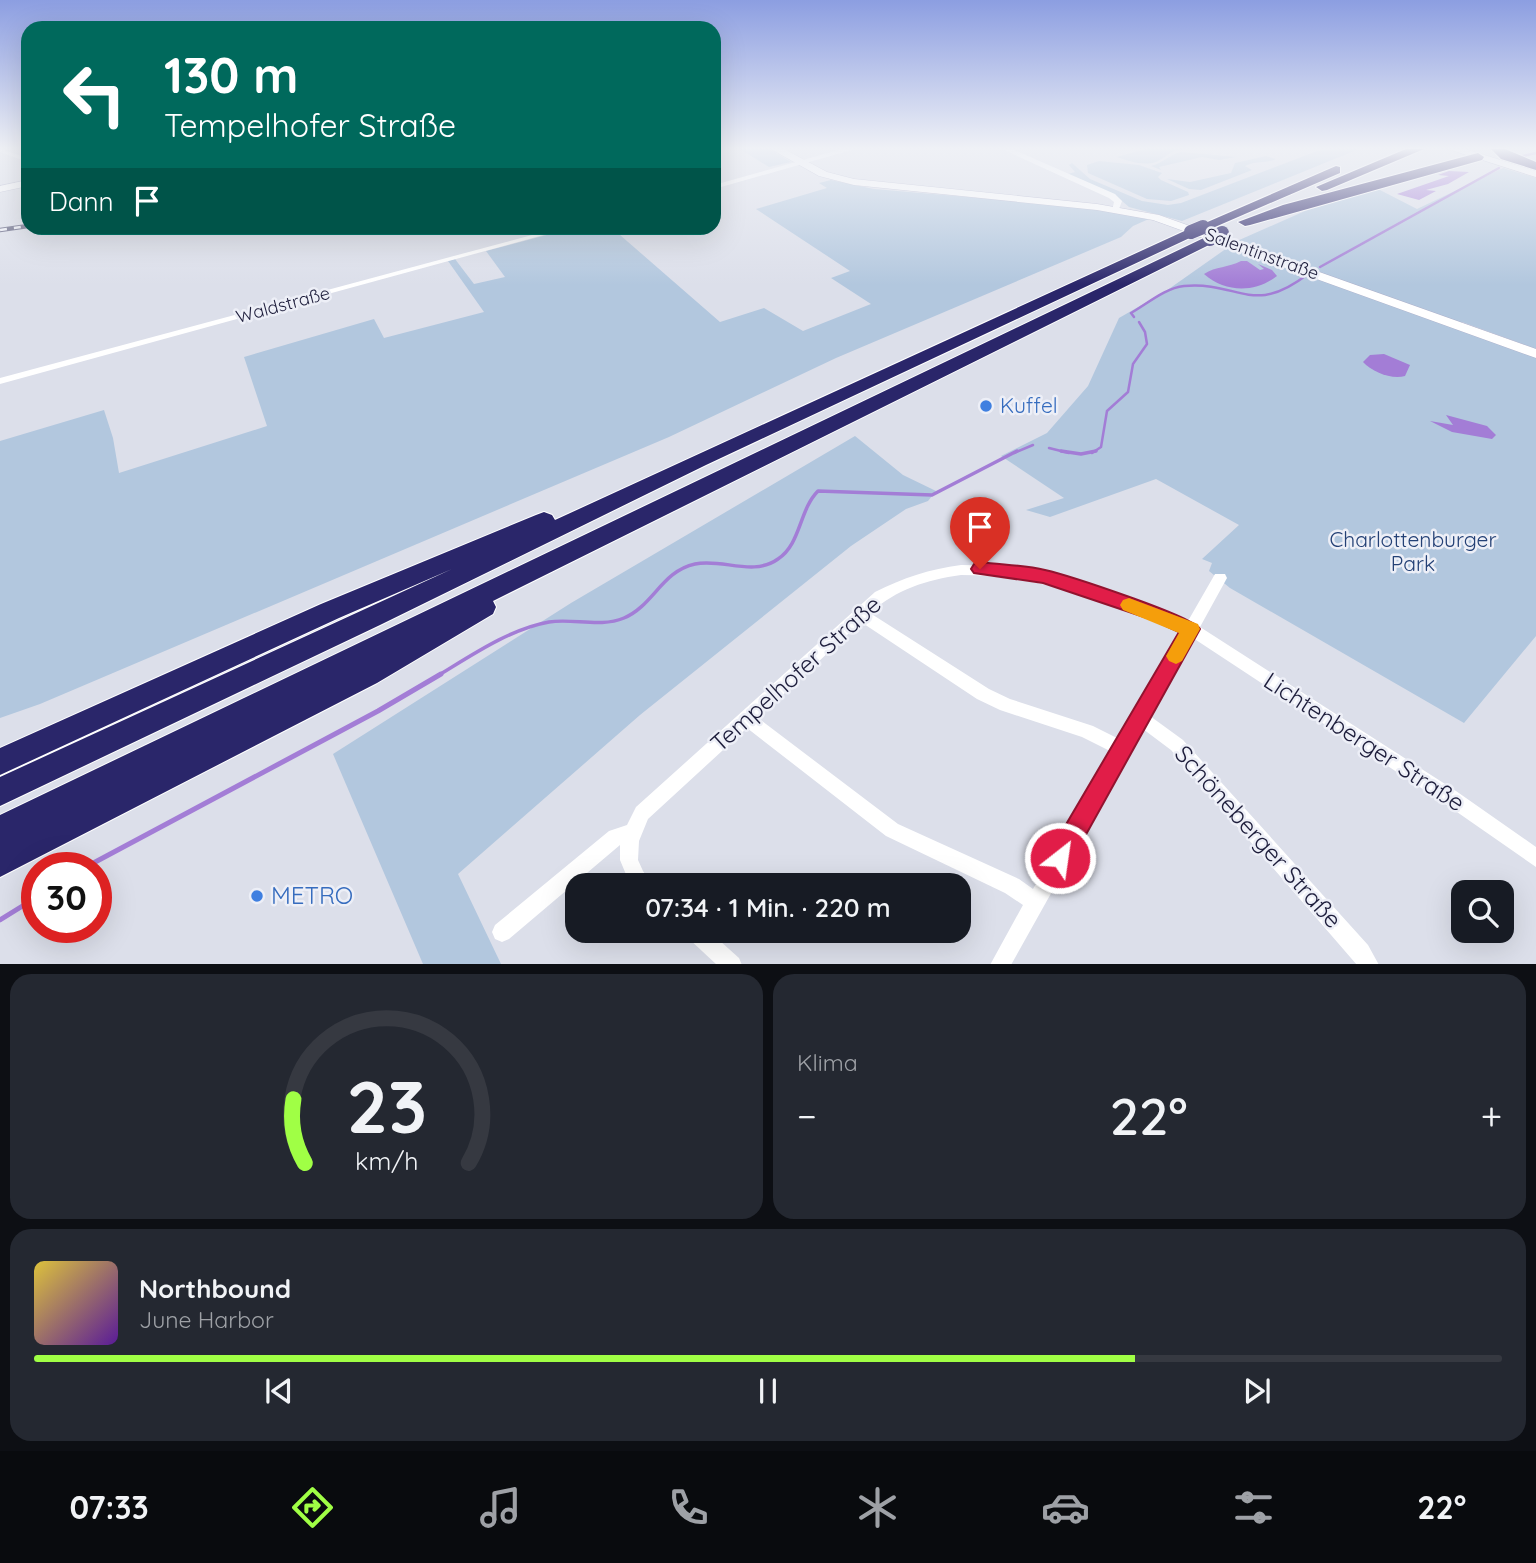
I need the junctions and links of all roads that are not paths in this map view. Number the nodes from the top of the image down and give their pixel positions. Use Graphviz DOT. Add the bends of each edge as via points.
graph roads {
  1 [pos="957,194"];
  2 [pos="1107,194"];
  3 [pos="1281,194"];
  4 [pos="1307,194"];
  5 [pos="1335,194"];
  6 [pos="1115,209"];
  7 [pos="1245,222"];
  8 [pos="1207,233"];
  9 [pos="539,235"];
  10 [pos="1536,354"];
  11 [pos="0,381"];
  12 [pos="699,460"];
  13 [pos="636,518"];
  14 [pos="1220,578"];
  15 [pos="860,614"];
  16 [pos="1191,629"];
  17 [pos="746,718"];
  18 [pos="1140,718"];
  19 [pos="1122,749"];
  20 [pos="0,762"];
  21 [pos="0,792"];
  22 [pos="0,831"];
  23 [pos="631,833"];
  24 [pos="1536,858"];
  25 [pos="0,860"];
  26 [pos="635,873"];
  27 [pos="1035,902"];
  28 [pos="502,932"];
  29 [pos="708,943"];
  30 [pos="732,964"];
  31 [pos="1000,964"];
  32 [pos="1368,964"];
  1 -- 6 [label="street, Salentinstraße"];
  2 -- 6 [label="street" via="1118,201"];
  3 -- 8 [label="highway"];
  4 -- 7 [label="highway"];
  5 -- 7 [label="highway"];
  6 -- 10 [label="street, Salentinstraße" via="1183,226"];
  7 -- 8 [label="highway"];
  8 -- 12 [label="highway"];
  8 -- 13 [label="highway"];
  9 -- 11 [label="street, Waldstraße"];
  12 -- 20 [label="highway" via="434,565"];
  12 -- 21 [label="highway"];
  13 -- 22 [label="highway"];
  13 -- 25 [label="highway" via="587,551 368,675"];
  14 -- 16 [label="street"];
  15 -- 16 [label="street, Tempelhofer Straße" via="880,596 912,579 980,569 1044,576"];
  15 -- 17 [label="street, Tempelhofer Straße"];
  15 -- 19 [label="street" via="983,694 1087,731"];
  16 -- 18 [label="street"];
  16 -- 24 [label="street, Lichtenberger Straße"];
  17 -- 23 [label="street, Tempelhofer Straße" via="642,813"];
  17 -- 27 [label="street" via="892,830 1012,886"];
  18 -- 19 [label="street"];
  18 -- 32 [label="street, Schöneberger Straße" via="1177,745"];
  19 -- 27 [label="street"];
  23 -- 26 [label="street" via="628,856"];
  23 -- 28 [label="street, Tempelhofer Straße" via="615,837"];
  27 -- 31 [label="street"];
  29 -- 30 [label="street"];
}
